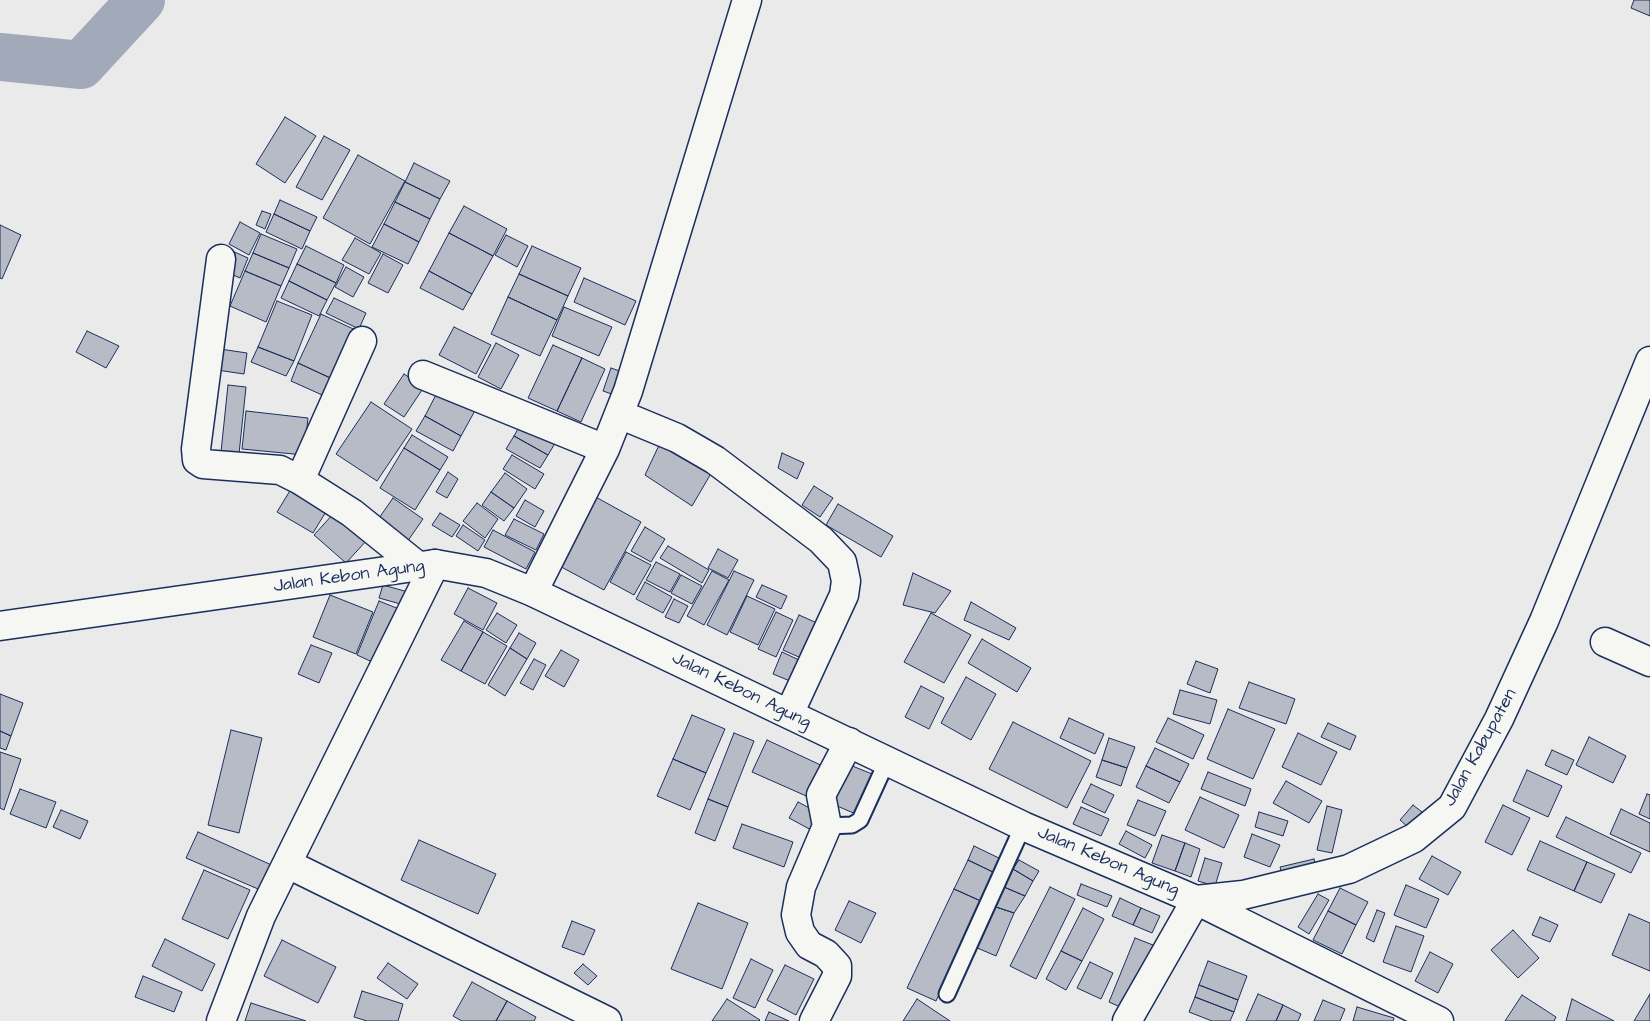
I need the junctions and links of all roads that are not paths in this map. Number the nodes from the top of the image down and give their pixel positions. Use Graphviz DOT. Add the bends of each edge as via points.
graph roads {
  1 [pos="747,0"];
  2 [pos="221,259"];
  3 [pos="362,341"];
  4 [pos="1650,361"];
  5 [pos="423,375"];
  6 [pos="619,414"];
  7 [pos="605,449"];
  8 [pos="300,480"];
  9 [pos="427,565"];
  10 [pos="533,592"];
  11 [pos="0,626"];
  12 [pos="1605,642"];
  13 [pos="1650,662"];
  14 [pos="789,714"];
  15 [pos="849,742"];
  16 [pos="887,761"];
  17 [pos="826,826"];
  18 [pos="1023,826"];
  19 [pos="288,864"];
  20 [pos="1196,900"];
  21 [pos="947,994"];
  22 [pos="221,1021"];
  23 [pos="608,1021"];
  24 [pos="814,1021"];
  25 [pos="1127,1021"];
  26 [pos="1439,1021"];
  1 -- 6 [label="street" via="639,359"];
  2 -- 8 [label="street" via="197,460 203,464 280,470"];
  3 -- 8 [label="street"];
  4 -- 20 [label="street, Jalan Kabupaten" via="1544,621 1499,719 1452,807 1414,838 1349,869 1243,896"];
  5 -- 7 [label="street"];
  6 -- 7 [label="street"];
  6 -- 14 [label="street" via="677,438 715,460 821,540 842,562 846,581 844,595"];
  7 -- 10 [label="street"];
  8 -- 9 [label="street"];
  9 -- 10 [label="street, Jalan Kebon Agung" via="450,565 486,573"];
  9 -- 11 [label="street, Jalan Kebon Agung"];
  9 -- 19 [label="street"];
  10 -- 14 [label="street, Jalan Kebon Agung"];
  12 -- 13 [label="street"];
  14 -- 15 [label="street, Jalan Kebon Agung"];
  15 -- 16 [label="street, Jalan Kebon Agung"];
  15 -- 17 [label="street" via="821,795"];
  16 -- 17 [label="lane" via="860,820 852,824"];
  16 -- 18 [label="street, Jalan Kebon Agung"];
  17 -- 24 [label="street" via="801,887 796,915 800,932 809,945 826,954 838,966 837,976"];
  18 -- 20 [label="street, Jalan Kebon Agung"];
  18 -- 21 [label="lane"];
  19 -- 22 [label="street" via="261,916"];
  19 -- 23 [label="street"];
  20 -- 25 [label="street"];
  20 -- 26 [label="street, Jalan Kebon Agung"];
}
